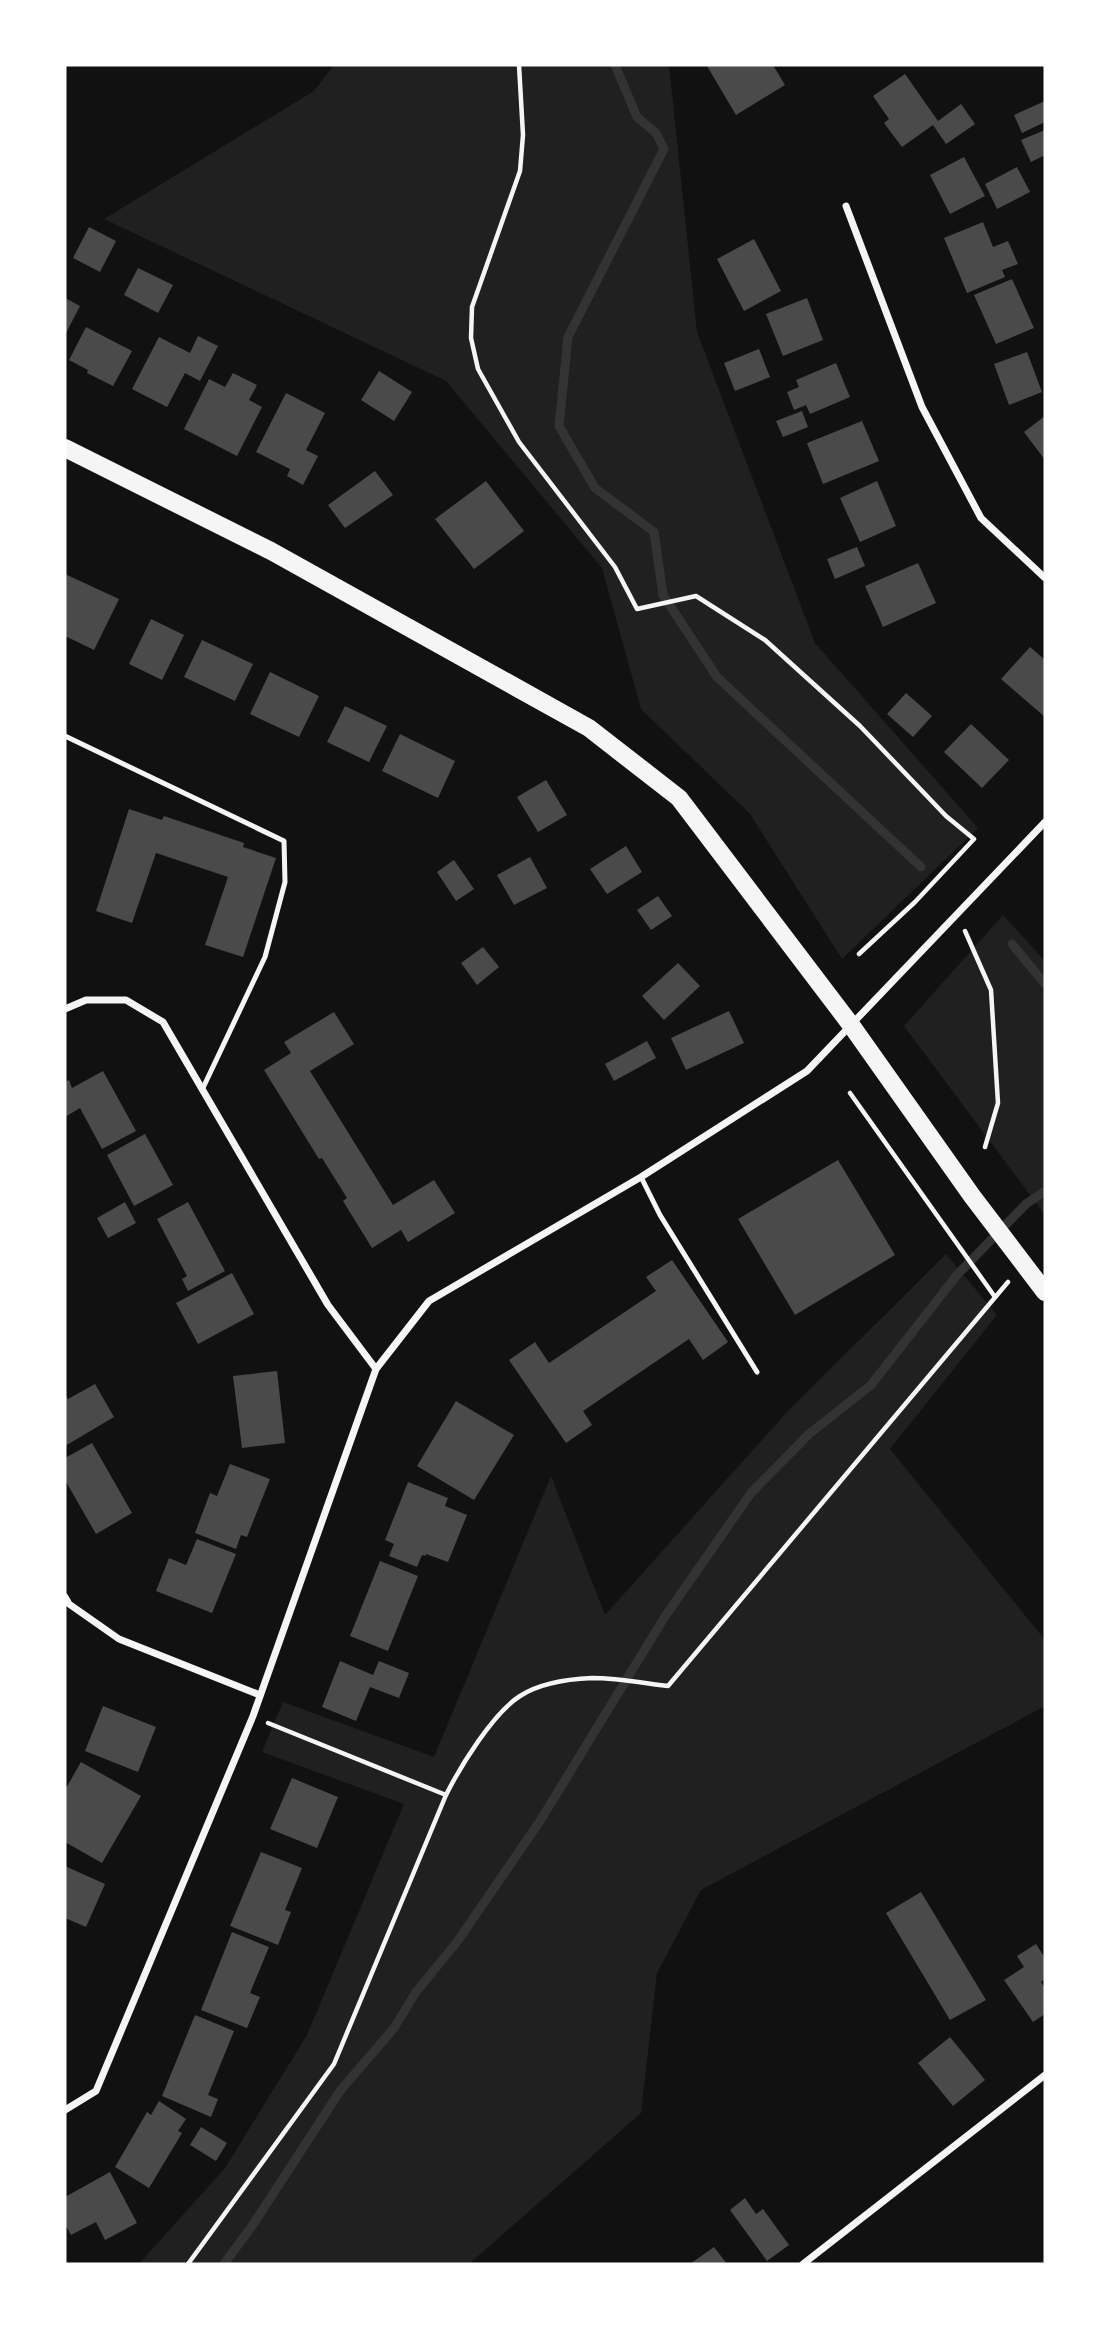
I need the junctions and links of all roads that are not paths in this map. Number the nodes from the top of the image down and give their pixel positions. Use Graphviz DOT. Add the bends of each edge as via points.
graph roads {
  1 [pos="846,206"];
  2 [pos="65,447"];
  3 [pos="1045,578"];
  4 [pos="65,736"];
  5 [pos="1045,822"];
  6 [pos="65,1009"];
  7 [pos="851,1025"];
  8 [pos="202,1090"];
  9 [pos="641,1177"];
  10 [pos="1045,1292"];
  11 [pos="376,1369"];
  12 [pos="757,1372"];
  13 [pos="65,1597"];
  14 [pos="260,1695"];
  15 [pos="1045,2075"];
  16 [pos="65,2110"];
  17 [pos="803,2264"];
  1 -- 3 [label="street" via="922,407 974,506"];
  2 -- 7 [label="main road" via="271,551 589,727 679,798"];
  4 -- 8 [label="lane" via="284,841 285,882 265,957"];
  5 -- 7 [label="street"];
  6 -- 8 [label="street" via="86,1000 126,1000 163,1022"];
  7 -- 9 [label="street" via="807,1071"];
  7 -- 10 [label="main road"];
  8 -- 11 [label="street" via="328,1305"];
  9 -- 11 [label="street" via="429,1301"];
  9 -- 12 [label="lane"];
  11 -- 14 [label="street"];
  13 -- 14 [label="street" via="119,1639"];
  14 -- 16 [label="street" via="96,2091"];
  15 -- 17 [label="street"];
}
